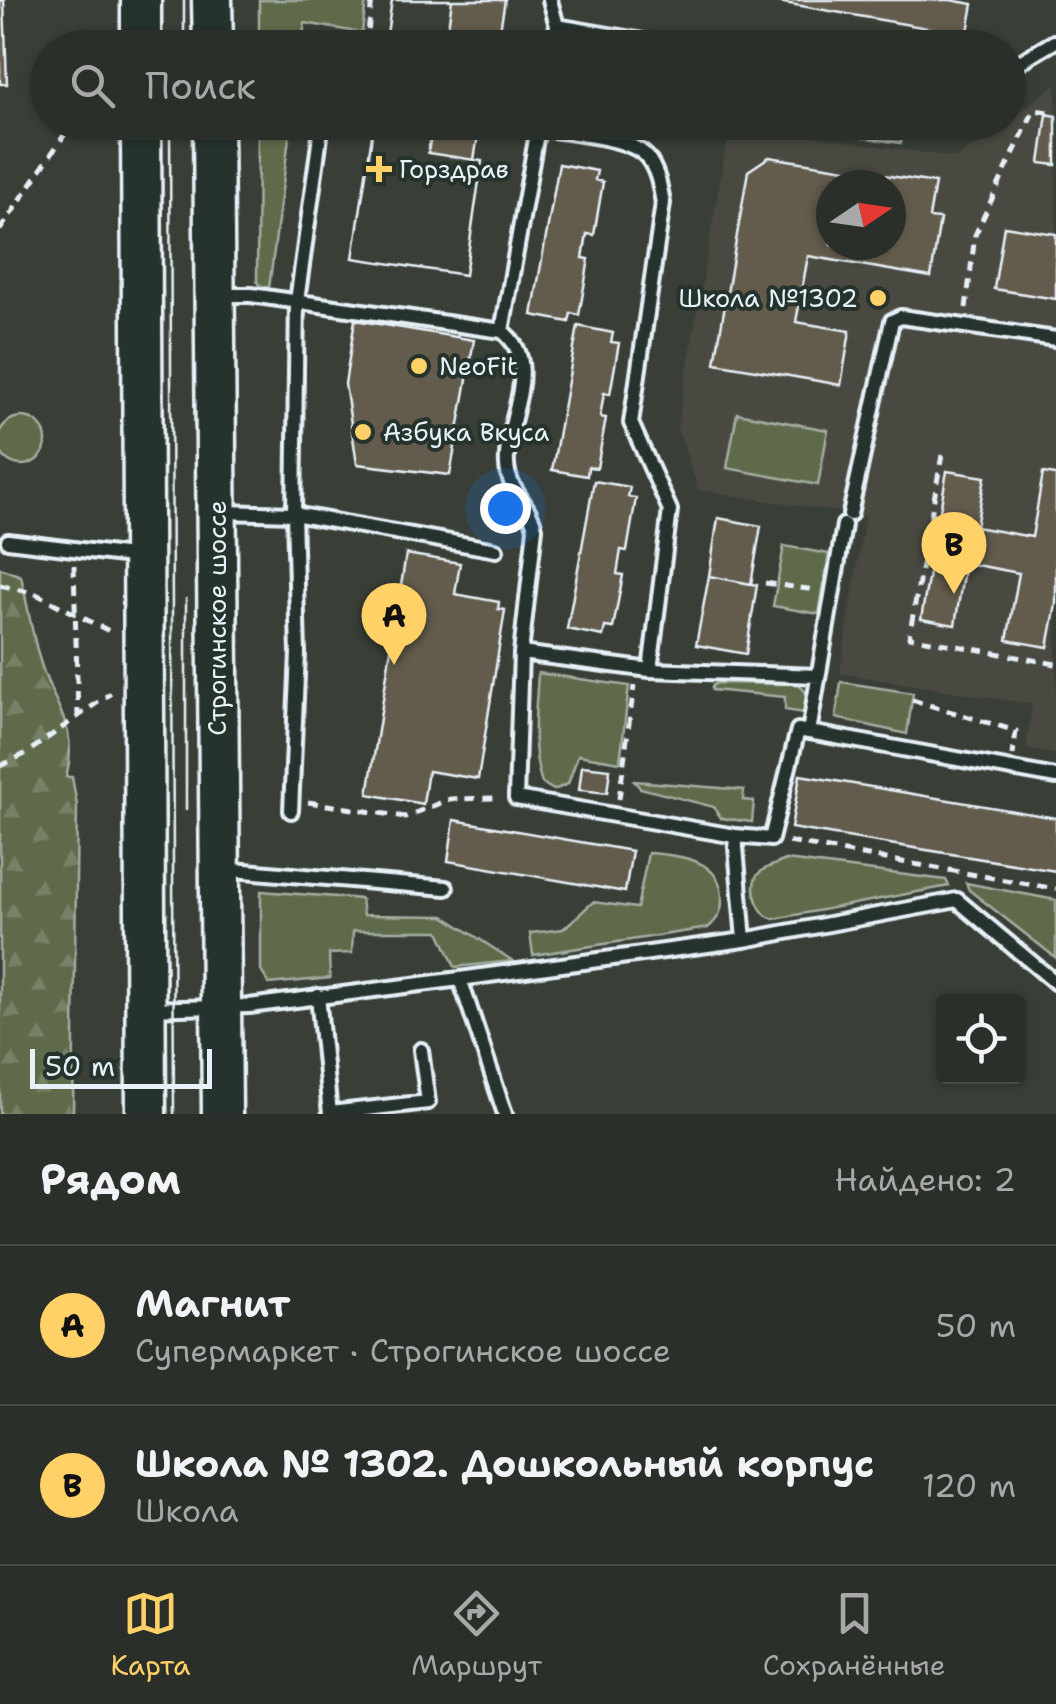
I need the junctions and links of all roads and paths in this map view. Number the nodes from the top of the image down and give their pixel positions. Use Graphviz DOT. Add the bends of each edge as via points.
graph roads {
  1 [pos="140,0"];
  2 [pos="212,0"];
  3 [pos="372,0"];
  4 [pos="550,0"];
  5 [pos="557,26"];
  6 [pos="141,30"];
  7 [pos="213,30"];
  8 [pos="368,30"];
  9 [pos="556,30"];
  10 [pos="580,30"];
  11 [pos="1055,38"];
  12 [pos="1026,57"];
  13 [pos="1056,113"];
  14 [pos="1026,127"];
  15 [pos="61,140"];
  16 [pos="141,140"];
  17 [pos="214,140"];
  18 [pos="319,140"];
  19 [pos="535,140"];
  20 [pos="609,140"];
  21 [pos="1020,140"];
  22 [pos="0,230"];
  23 [pos="215,295"];
  24 [pos="296,301"];
  25 [pos="964,326"];
  26 [pos="502,331"];
  27 [pos="1056,338"];
  28 [pos="942,454"];
  29 [pos="216,512"];
  30 [pos="294,514"];
  31 [pos="8,542"];
  32 [pos="74,550"];
  33 [pos="496,550"];
  34 [pos="142,557"];
  35 [pos="765,583"];
  36 [pos="0,585"];
  37 [pos="832,592"];
  38 [pos="74,613"];
  39 [pos="111,632"];
  40 [pos="521,653"];
  41 [pos="1056,664"];
  42 [pos="643,669"];
  43 [pos="818,676"];
  44 [pos="111,693"];
  45 [pos="912,700"];
  46 [pos="78,717"];
  47 [pos="808,732"];
  48 [pos="0,766"];
  49 [pos="1011,769"];
  50 [pos="1056,777"];
  51 [pos="516,798"];
  52 [pos="291,805"];
  53 [pos="616,816"];
  54 [pos="734,836"];
  55 [pos="772,839"];
  56 [pos="219,868"];
  57 [pos="446,888"];
  58 [pos="1056,889"];
  59 [pos="744,940"];
  60 [pos="460,979"];
  61 [pos="1056,984"];
  62 [pos="318,996"];
  63 [pos="220,1007"];
  64 [pos="145,1008"];
  65 [pos="421,1050"];
  66 [pos="146,1114"];
  67 [pos="222,1114"];
  68 [pos="330,1114"];
  69 [pos="505,1114"];
  1 -- 6 [label="main road"];
  2 -- 7 [label="main road"];
  3 -- 8 [label="path"];
  4 -- 5 [label="lane"];
  5 -- 9 [label="lane"];
  5 -- 10 [label="lane"];
  11 -- 12 [label="lane"];
  13 -- 14 [label="path" via="1034,110"];
  15 -- 22 [label="path"];
  16 -- 34 [label="main road"];
  17 -- 23 [label="main road, Строгинское шоссе"];
  18 -- 24 [label="lane"];
  19 -- 26 [label="lane"];
  20 -- 42 [label="lane" via="646,156 663,203 632,423 670,510"];
  21 -- 25 [label="path" via="975,235"];
  23 -- 24 [label="lane"];
  23 -- 29 [label="main road, Строгинское шоссе"];
  24 -- 26 [label="lane"];
  24 -- 30 [label="lane"];
  25 -- 27 [label="lane"];
  25 -- 37 [label="lane" via="892,321"];
  26 -- 40 [label="lane" via="523,363 506,462 535,528"];
  28 -- 41 [label="path" via="909,638"];
  29 -- 30 [label="lane"];
  29 -- 56 [label="main road, Строгинское шоссе"];
  30 -- 33 [label="lane"];
  30 -- 52 [label="lane" via="298,653"];
  31 -- 32 [label="lane"];
  32 -- 34 [label="lane"];
  32 -- 38 [label="path"];
  34 -- 64 [label="main road"];
  35 -- 37 [label="path"];
  36 -- 38 [label="path"];
  37 -- 43 [label="lane"];
  38 -- 39 [label="path"];
  38 -- 46 [label="path"];
  40 -- 42 [label="lane"];
  40 -- 51 [label="lane"];
  42 -- 43 [label="lane"];
  42 -- 53 [label="path"];
  43 -- 47 [label="lane"];
  44 -- 46 [label="path"];
  45 -- 49 [label="path" via="1016,731"];
  46 -- 48 [label="path"];
  47 -- 49 [label="lane"];
  47 -- 55 [label="lane" via="798,730"];
  49 -- 50 [label="lane"];
  51 -- 52 [label="path" via="450,799 405,817"];
  51 -- 53 [label="lane"];
  53 -- 54 [label="lane"];
  54 -- 55 [label="lane"];
  54 -- 59 [label="lane"];
  55 -- 58 [label="path"];
  56 -- 57 [label="lane"];
  56 -- 63 [label="main road, Строгинское шоссе"];
  59 -- 60 [label="lane"];
  59 -- 61 [label="lane" via="957,900"];
  60 -- 62 [label="lane"];
  60 -- 69 [label="lane"];
  62 -- 63 [label="lane"];
  62 -- 68 [label="lane"];
  63 -- 64 [label="lane"];
  63 -- 67 [label="main road, Строгинское шоссе"];
  64 -- 66 [label="main road"];
  65 -- 68 [label="lane" via="428,1102"];
}
